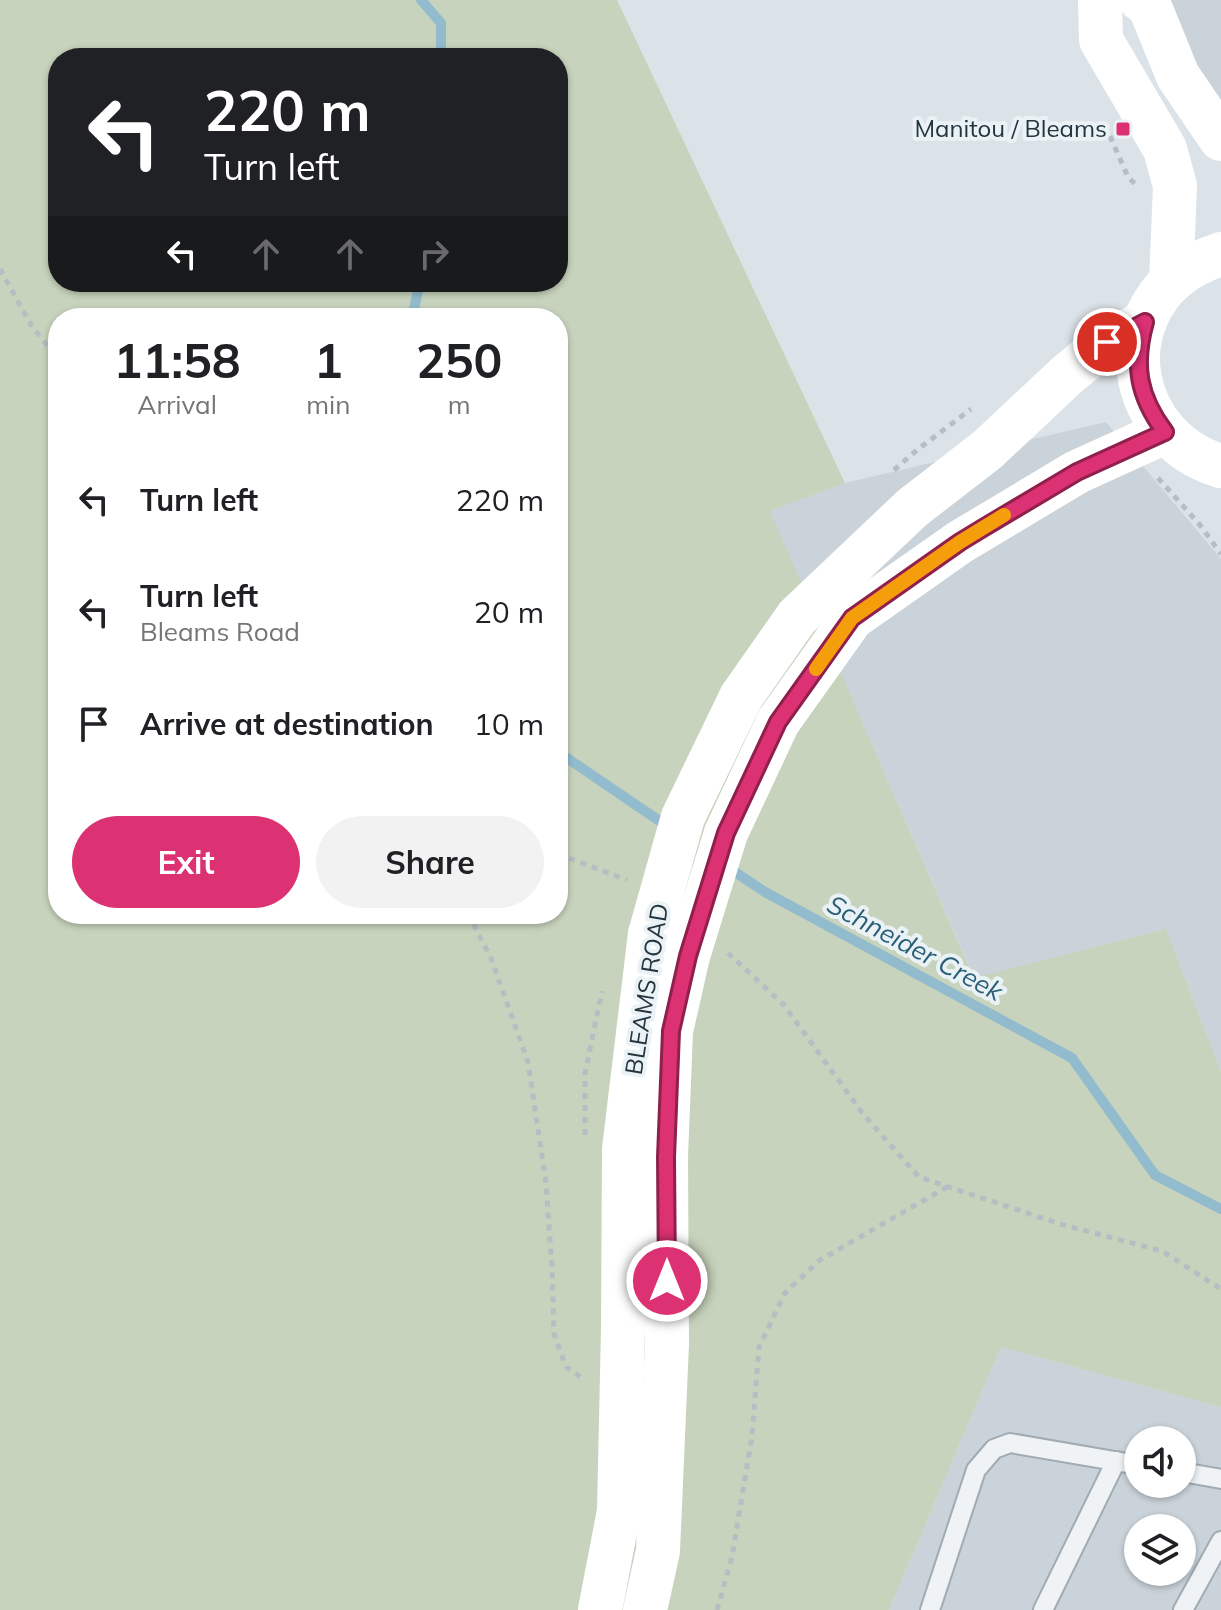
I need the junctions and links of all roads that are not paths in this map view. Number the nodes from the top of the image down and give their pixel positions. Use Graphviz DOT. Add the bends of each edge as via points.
graph roads {
  1 [pos="1100,0"];
  2 [pos="1141,0"];
  3 [pos="1221,139"];
  4 [pos="1221,254"];
  5 [pos="1171,282"];
  6 [pos="1145,322"];
  7 [pos="1192,451"];
  8 [pos="1221,498"];
  9 [pos="1116,1461"];
  10 [pos="1124,1462"];
  11 [pos="1196,1475"];
  12 [pos="1221,1479"];
  13 [pos="1221,1541"];
  14 [pos="600,1610"];
  15 [pos="645,1610"];
  16 [pos="930,1610"];
  17 [pos="1043,1610"];
  18 [pos="1183,1610"];
  1 -- 5 [label="main road" via="1101,40 1165,149 1175,186"];
  2 -- 3 [label="main road" via="1150,7 1178,76"];
  4 -- 5 [label="main road" via="1186,269"];
  5 -- 6 [label="main road"];
  6 -- 7 [label="main road" via="1138,361 1145,399 1153,417"];
  6 -- 14 [label="main road, BLEAMS ROAD, bridge" via="1107,342 1067,375 987,450 912,508 797,617 741,697 683,817 650,934 624,1149 619,1511"];
  7 -- 8 [label="main road"];
  7 -- 15 [label="main road, BLEAMS ROAD, bridge" via="1077,472 960,542 852,618 778,722 726,833 706,952 671,1031 658,1551"];
  9 -- 10 [label="lane"];
  9 -- 16 [label="lane" via="1010,1443 994,1449 976,1470"];
  9 -- 17 [label="lane"];
  11 -- 12 [label="lane"];
  13 -- 18 [label="lane"];
}
